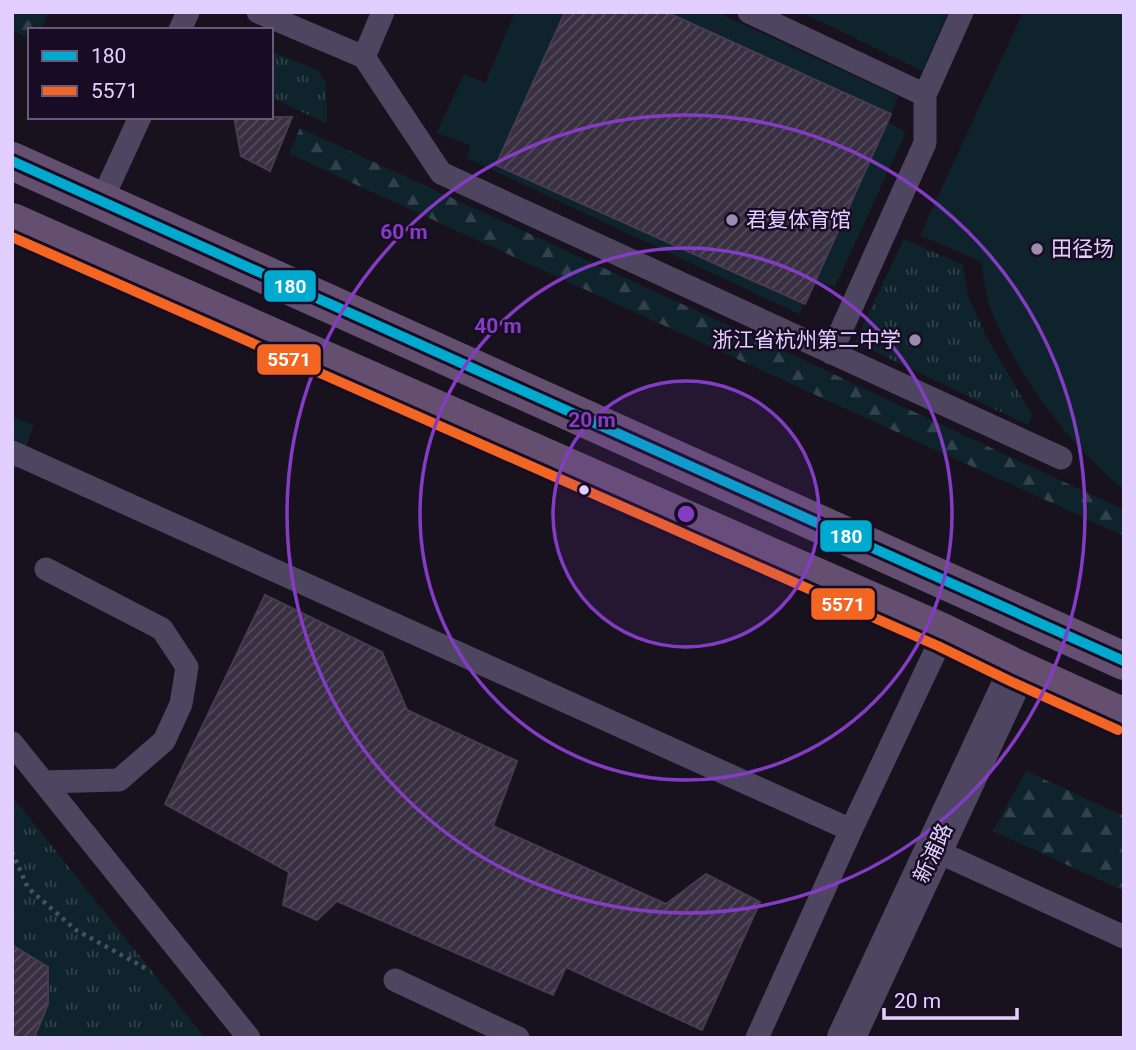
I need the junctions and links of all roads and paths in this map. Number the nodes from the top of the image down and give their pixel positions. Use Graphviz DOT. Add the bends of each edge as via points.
graph roads {
  1 [pos="188,12"];
  2 [pos="258,12"];
  3 [pos="383,12"];
  4 [pos="749,12"];
  5 [pos="962,12"];
  6 [pos="181,28"];
  7 [pos="363,57"];
  8 [pos="925,95"];
  9 [pos="139,119"];
  10 [pos="12,161"];
  11 [pos="101,202"];
  12 [pos="12,222"];
  13 [pos="831,353"];
  14 [pos="12,452"];
  15 [pos="1061,458"];
  16 [pos="46,569"];
  17 [pos="944,633"];
  18 [pos="1124,661"];
  19 [pos="1017,668"];
  20 [pos="1124,717"];
  21 [pos="12,743"];
  22 [pos="44,782"];
  23 [pos="851,830"];
  24 [pos="934,850"];
  25 [pos="12,852"];
  26 [pos="1124,937"];
  27 [pos="149,970"];
  28 [pos="395,980"];
  29 [pos="492,1032"];
  30 [pos="249,1038"];
  31 [pos="518,1038"];
  32 [pos="758,1038"];
  33 [pos="846,1038"];
  1 -- 6 [label="lane"];
  2 -- 7 [label="lane"];
  3 -- 7 [label="lane"];
  4 -- 8 [label="lane"];
  5 -- 8 [label="lane"];
  7 -- 13 [label="lane" via="441,173"];
  8 -- 13 [label="lane" via="925,144"];
  9 -- 11 [label="lane"];
  10 -- 11 [label="main road"];
  11 -- 18 [label="main road"];
  12 -- 17 [label="main road"];
  13 -- 15 [label="lane"];
  14 -- 23 [label="lane"];
  16 -- 22 [label="lane" via="162,629 187,667 181,704 164,741 119,779"];
  17 -- 19 [label="main road"];
  17 -- 23 [label="lane"];
  19 -- 20 [label="main road"];
  19 -- 24 [label="street, 新浦路"];
  21 -- 22 [label="lane"];
  22 -- 30 [label="lane"];
  23 -- 32 [label="lane"];
  24 -- 26 [label="lane"];
  24 -- 33 [label="street, 新浦路"];
  25 -- 27 [label="path" via="28,888 76,930"];
  28 -- 29 [label="lane"];
  29 -- 31 [label="lane"];
}
